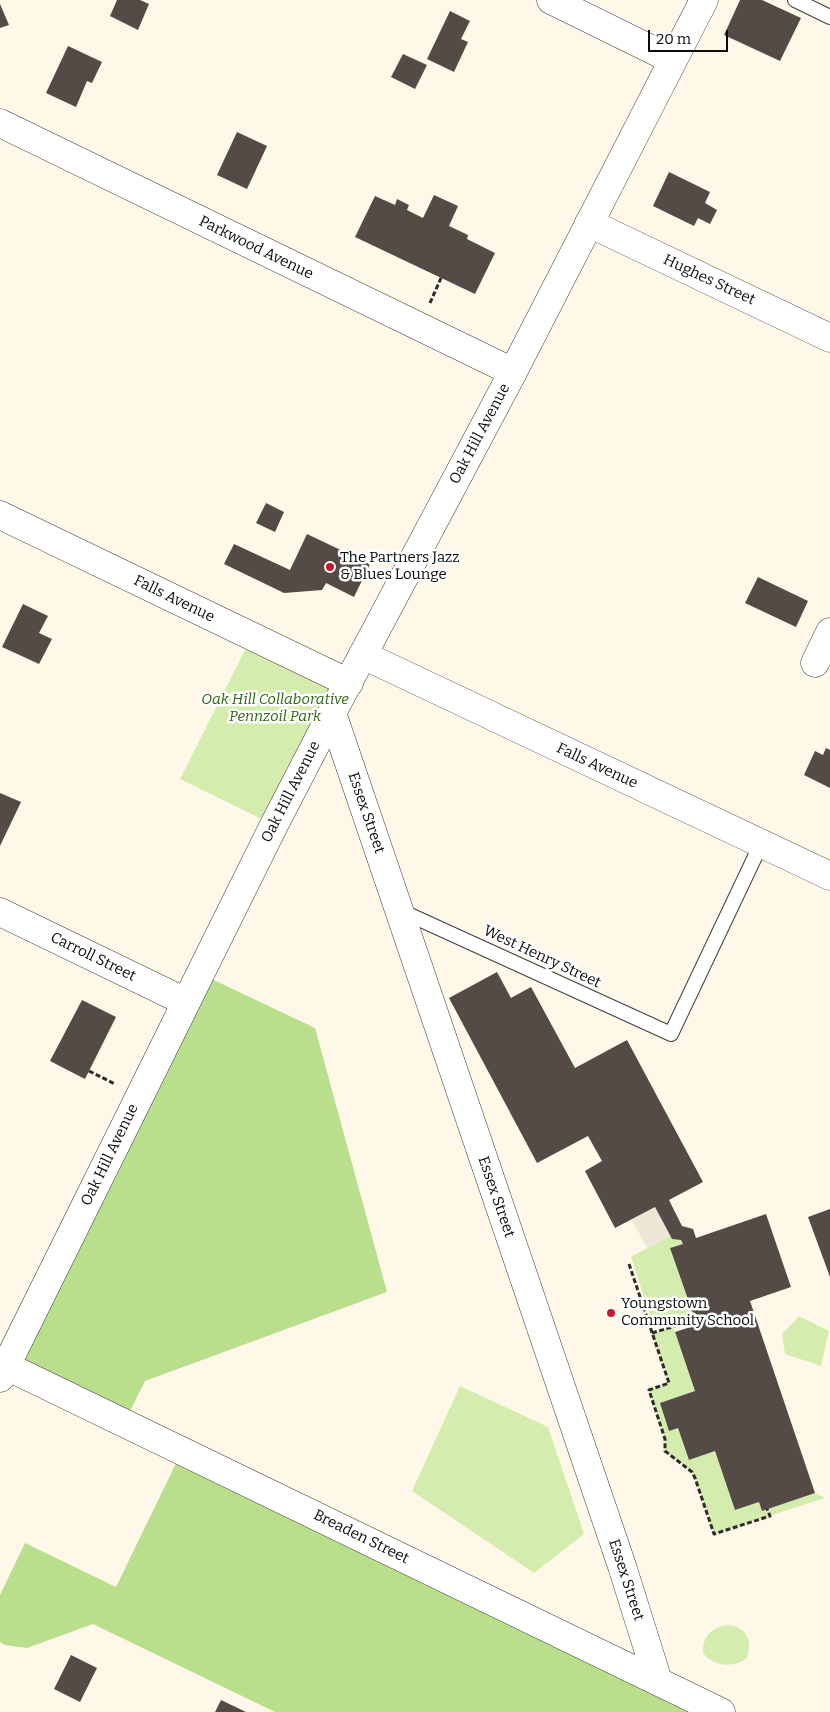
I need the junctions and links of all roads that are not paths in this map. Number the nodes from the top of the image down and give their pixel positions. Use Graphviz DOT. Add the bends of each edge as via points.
graph roads {
  1 [pos="551,0"];
  2 [pos="704,0"];
  3 [pos="795,0"];
  4 [pos="830,17"];
  5 [pos="673,60"];
  6 [pos="0,124"];
  7 [pos="589,223"];
  8 [pos="830,338"];
  9 [pos="513,372"];
  10 [pos="0,515"];
  11 [pos="830,632"];
  12 [pos="363,655"];
  13 [pos="815,663"];
  14 [pos="349,683"];
  15 [pos="332,713"];
  16 [pos="761,844"];
  17 [pos="830,876"];
  18 [pos="399,910"];
  19 [pos="0,912"];
  20 [pos="186,1002"];
  21 [pos="2,1369"];
  22 [pos="658,1681"];
  23 [pos="721,1712"];
  1 -- 5 [label="street"];
  2 -- 5 [label="street, Oak Hill Avenue"];
  3 -- 4 [label="lane"];
  5 -- 7 [label="street, Oak Hill Avenue"];
  6 -- 9 [label="street, Parkwood Avenue"];
  7 -- 8 [label="street, Hughes Street"];
  7 -- 9 [label="street, Oak Hill Avenue"];
  9 -- 12 [label="street, Oak Hill Avenue"];
  10 -- 14 [label="street, Falls Avenue"];
  11 -- 13 [label="street"];
  12 -- 14 [label="street, Oak Hill Avenue"];
  12 -- 16 [label="street, Falls Avenue"];
  14 -- 15 [label="street, Oak Hill Avenue"];
  15 -- 18 [label="street, Essex Street"];
  15 -- 20 [label="street, Oak Hill Avenue"];
  16 -- 17 [label="street, Falls Avenue"];
  16 -- 18 [label="lane, West Henry Street" via="672,1034"];
  18 -- 22 [label="street, Essex Street"];
  19 -- 20 [label="street, Carroll Street"];
  20 -- 21 [label="street, Oak Hill Avenue"];
  21 -- 22 [label="street, Breaden Street"];
  22 -- 23 [label="street, Breaden Street"];
}
